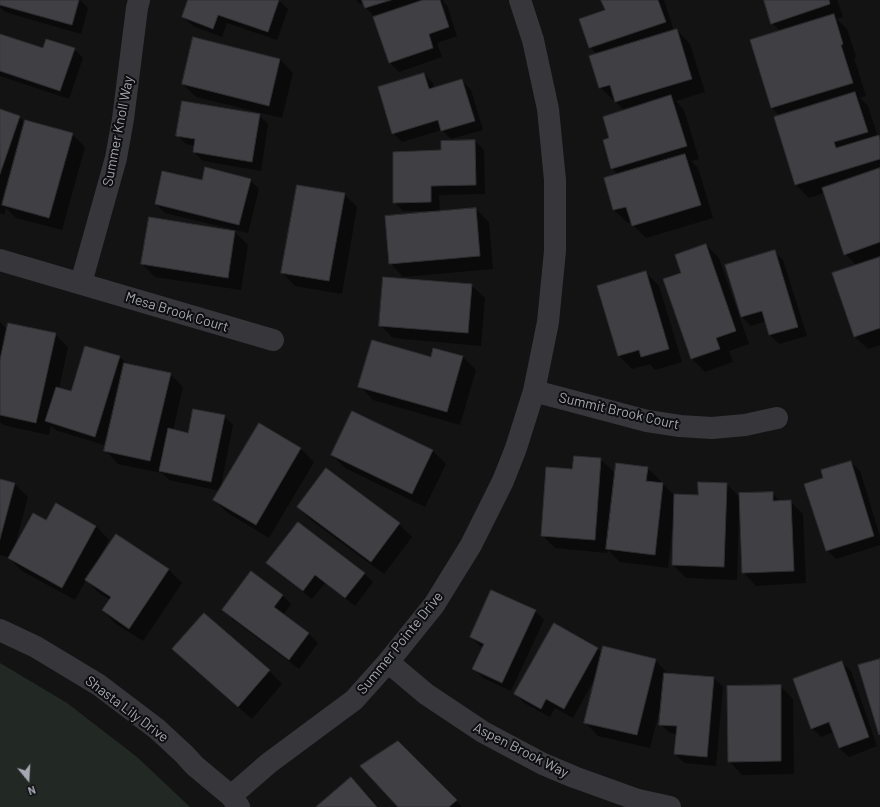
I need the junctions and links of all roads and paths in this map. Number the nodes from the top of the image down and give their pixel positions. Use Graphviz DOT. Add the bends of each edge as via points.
graph roads {
  1 [pos="139,0"];
  2 [pos="520,0"];
  3 [pos="0,260"];
  4 [pos="81,283"];
  5 [pos="273,340"];
  6 [pos="534,391"];
  7 [pos="777,418"];
  8 [pos="0,630"];
  9 [pos="388,662"];
  10 [pos="235,802"];
  11 [pos="670,807"];
  1 -- 4 [label="street, Summer Knoll Way" via="116,158"];
  2 -- 6 [label="street, Summer Pointe Drive" via="533,40 548,110 555,180 555,251 548,322"];
  3 -- 4 [label="street, Mesa Brook Court"];
  4 -- 5 [label="street, Mesa Brook Court"];
  6 -- 7 [label="street, Summit Brook Court" via="648,421 680,426 745,425"];
  6 -- 9 [label="street, Summer Pointe Drive" via="503,481 471,545 434,605"];
  8 -- 10 [label="street, Shasta Lily Drive" via="36,647 99,685 157,729"];
  9 -- 10 [label="street, Summer Pointe Drive" via="354,700 269,763"];
  9 -- 11 [label="street, Aspen Brook Way" via="426,694 483,732 543,764 638,800"];
}
